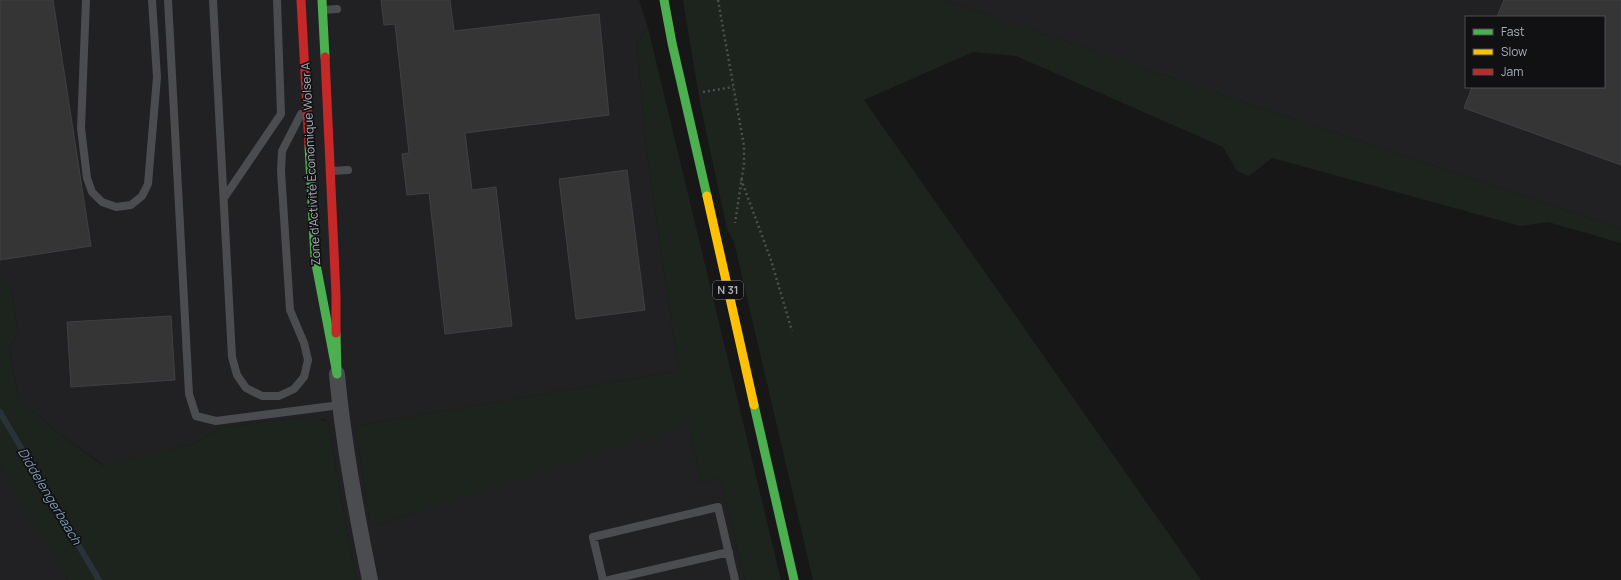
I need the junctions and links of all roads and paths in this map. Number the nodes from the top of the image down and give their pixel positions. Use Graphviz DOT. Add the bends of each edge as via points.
graph roads {
  1 [pos="86,0"];
  2 [pos="152,0"];
  3 [pos="168,0"];
  4 [pos="213,0"];
  5 [pos="277,0"];
  6 [pos="301,0"];
  7 [pos="322,0"];
  8 [pos="664,0"];
  9 [pos="718,0"];
  10 [pos="337,9"];
  11 [pos="312,11"];
  12 [pos="733,88"];
  13 [pos="684,94"];
  14 [pos="307,100"];
  15 [pos="348,170"];
  16 [pos="320,172"];
  17 [pos="741,179"];
  18 [pos="224,198"];
  19 [pos="735,226"];
  20 [pos="792,331"];
  21 [pos="337,374"];
  22 [pos="340,405"];
  23 [pos="729,552"];
  24 [pos="370,580"];
  25 [pos="603,580"];
  26 [pos="609,580"];
  27 [pos="735,580"];
  28 [pos="794,580"];
  1 -- 2 [label="lane" via="81,128 87,178 92,192 102,202 116,207 131,205 142,196 148,184 157,77"];
  3 -- 22 [label="lane" via="189,394 196,416 216,421"];
  4 -- 18 [label="lane"];
  5 -- 18 [label="lane" via="281,114"];
  6 -- 11 [label="street, Zone d'Activité Économique Wolser A"];
  7 -- 11 [label="street, Zone d'Activité Économique Wolser A"];
  8 -- 13 [label="street, N 31"];
  9 -- 12 [label="path"];
  10 -- 11 [label="lane"];
  11 -- 14 [label="street, Zone d'Activité Économique Wolser A"];
  11 -- 16 [label="street, Zone d'Activité Économique Wolser A"];
  12 -- 13 [label="path"];
  12 -- 17 [label="path" via="744,146"];
  13 -- 28 [label="street, N 31"];
  14 -- 16 [label="street, Zone d'Activité Économique Wolser A"];
  14 -- 18 [label="lane" via="282,151 281,171 290,310 304,342 308,360 304,377 294,389 279,396 262,396 246,388 237,375 232,357"];
  15 -- 16 [label="lane"];
  16 -- 21 [label="street, Zone d'Activité Économique Wolser A" via="336,295"];
  16 -- 21 [label="street, Zone d'Activité Économique Wolser A" via="315,258"];
  17 -- 19 [label="path"];
  17 -- 20 [label="path" via="771,260"];
  21 -- 22 [label="street, Zone d'Activité Économique Wolser A"];
  22 -- 24 [label="street, Zone d'Activité Économique Wolser A" via="359,530"];
  23 -- 25 [label="lane" via="718,507 593,537"];
  23 -- 26 [label="lane"];
  23 -- 27 [label="lane"];
}
